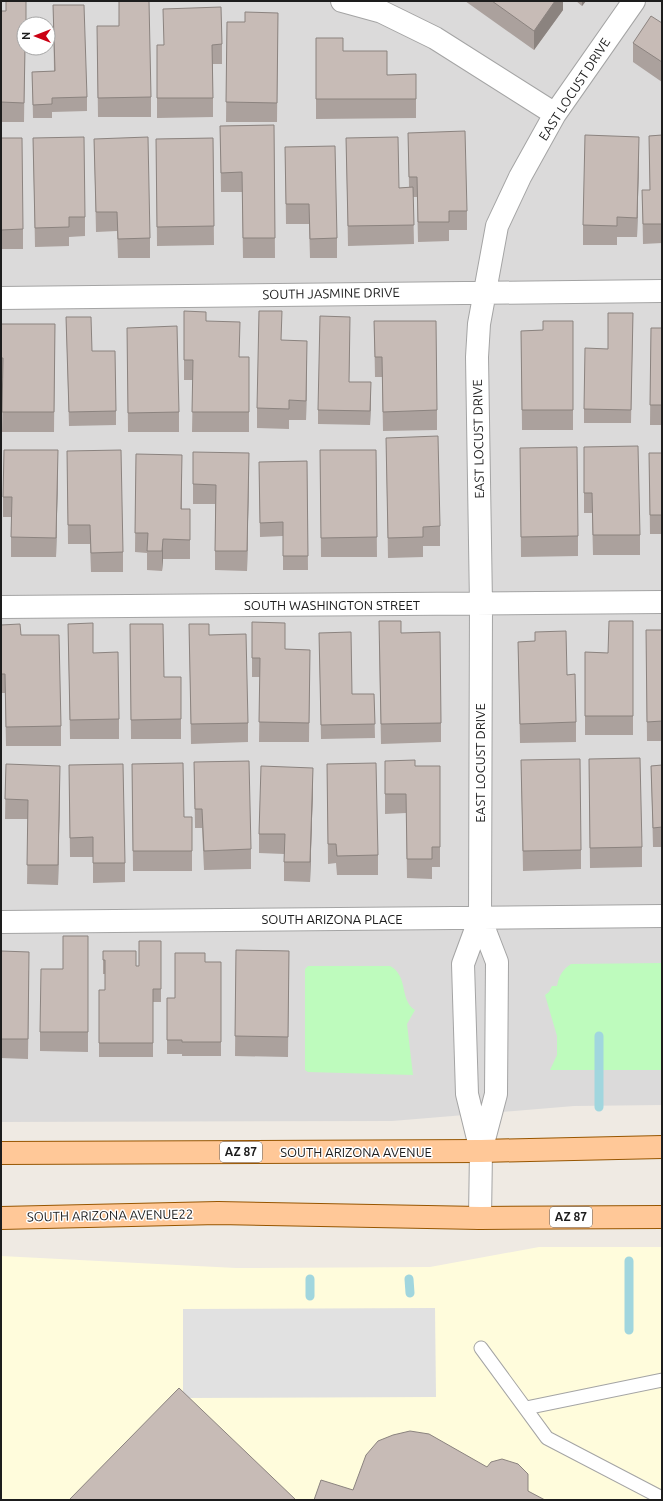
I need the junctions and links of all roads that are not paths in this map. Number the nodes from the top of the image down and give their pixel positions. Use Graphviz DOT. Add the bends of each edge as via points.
graph roads {
  1 [pos="342,1"];
  2 [pos="634,1"];
  3 [pos="555,114"];
  4 [pos="662,291"];
  5 [pos="484,292"];
  6 [pos="1,298"];
  7 [pos="662,602"];
  8 [pos="481,604"];
  9 [pos="1,607"];
  10 [pos="662,916"];
  11 [pos="480,918"];
  12 [pos="1,922"];
  13 [pos="662,1147"];
  14 [pos="481,1151"];
  15 [pos="1,1153"];
  16 [pos="662,1217"];
  17 [pos="1,1218"];
  18 [pos="480,1218"];
  19 [pos="481,1348"];
  20 [pos="662,1380"];
  21 [pos="526,1408"];
  22 [pos="662,1498"];
  1 -- 3 [label="street" via="382,12 435,38"];
  2 -- 3 [label="street, EAST LOCUST DRIVE"];
  3 -- 5 [label="street, EAST LOCUST DRIVE" via="520,177 497,226"];
  4 -- 5 [label="street, SOUTH JASMINE DRIVE"];
  5 -- 6 [label="street, SOUTH JASMINE DRIVE"];
  5 -- 8 [label="street, EAST LOCUST DRIVE" via="478,324 477,357"];
  7 -- 8 [label="street, SOUTH WASHINGTON STREET"];
  8 -- 9 [label="street, SOUTH WASHINGTON STREET"];
  8 -- 11 [label="street, EAST LOCUST DRIVE"];
  10 -- 11 [label="street, SOUTH ARIZONA PLACE"];
  11 -- 12 [label="street, SOUTH ARIZONA PLACE"];
  11 -- 14 [label="street, EAST LOCUST DRIVE" via="463,964 467,1094"];
  11 -- 14 [label="street, EAST LOCUST DRIVE" via="497,962 496,1094"];
  13 -- 14 [label="main road, SOUTH ARIZONA AVENUE / AZ 87"];
  14 -- 15 [label="main road, SOUTH ARIZONA AVENUE / AZ 87"];
  14 -- 18 [label="street, EAST LOCUST DRIVE"];
  16 -- 18 [label="main road, AZ 87"];
  17 -- 18 [label="main road, SOUTH ARIZONA AVENUE22 / AZ 87" via="218,1213"];
  19 -- 21 [label="lane"];
  20 -- 21 [label="lane"];
  21 -- 22 [label="lane" via="547,1438"];
}
